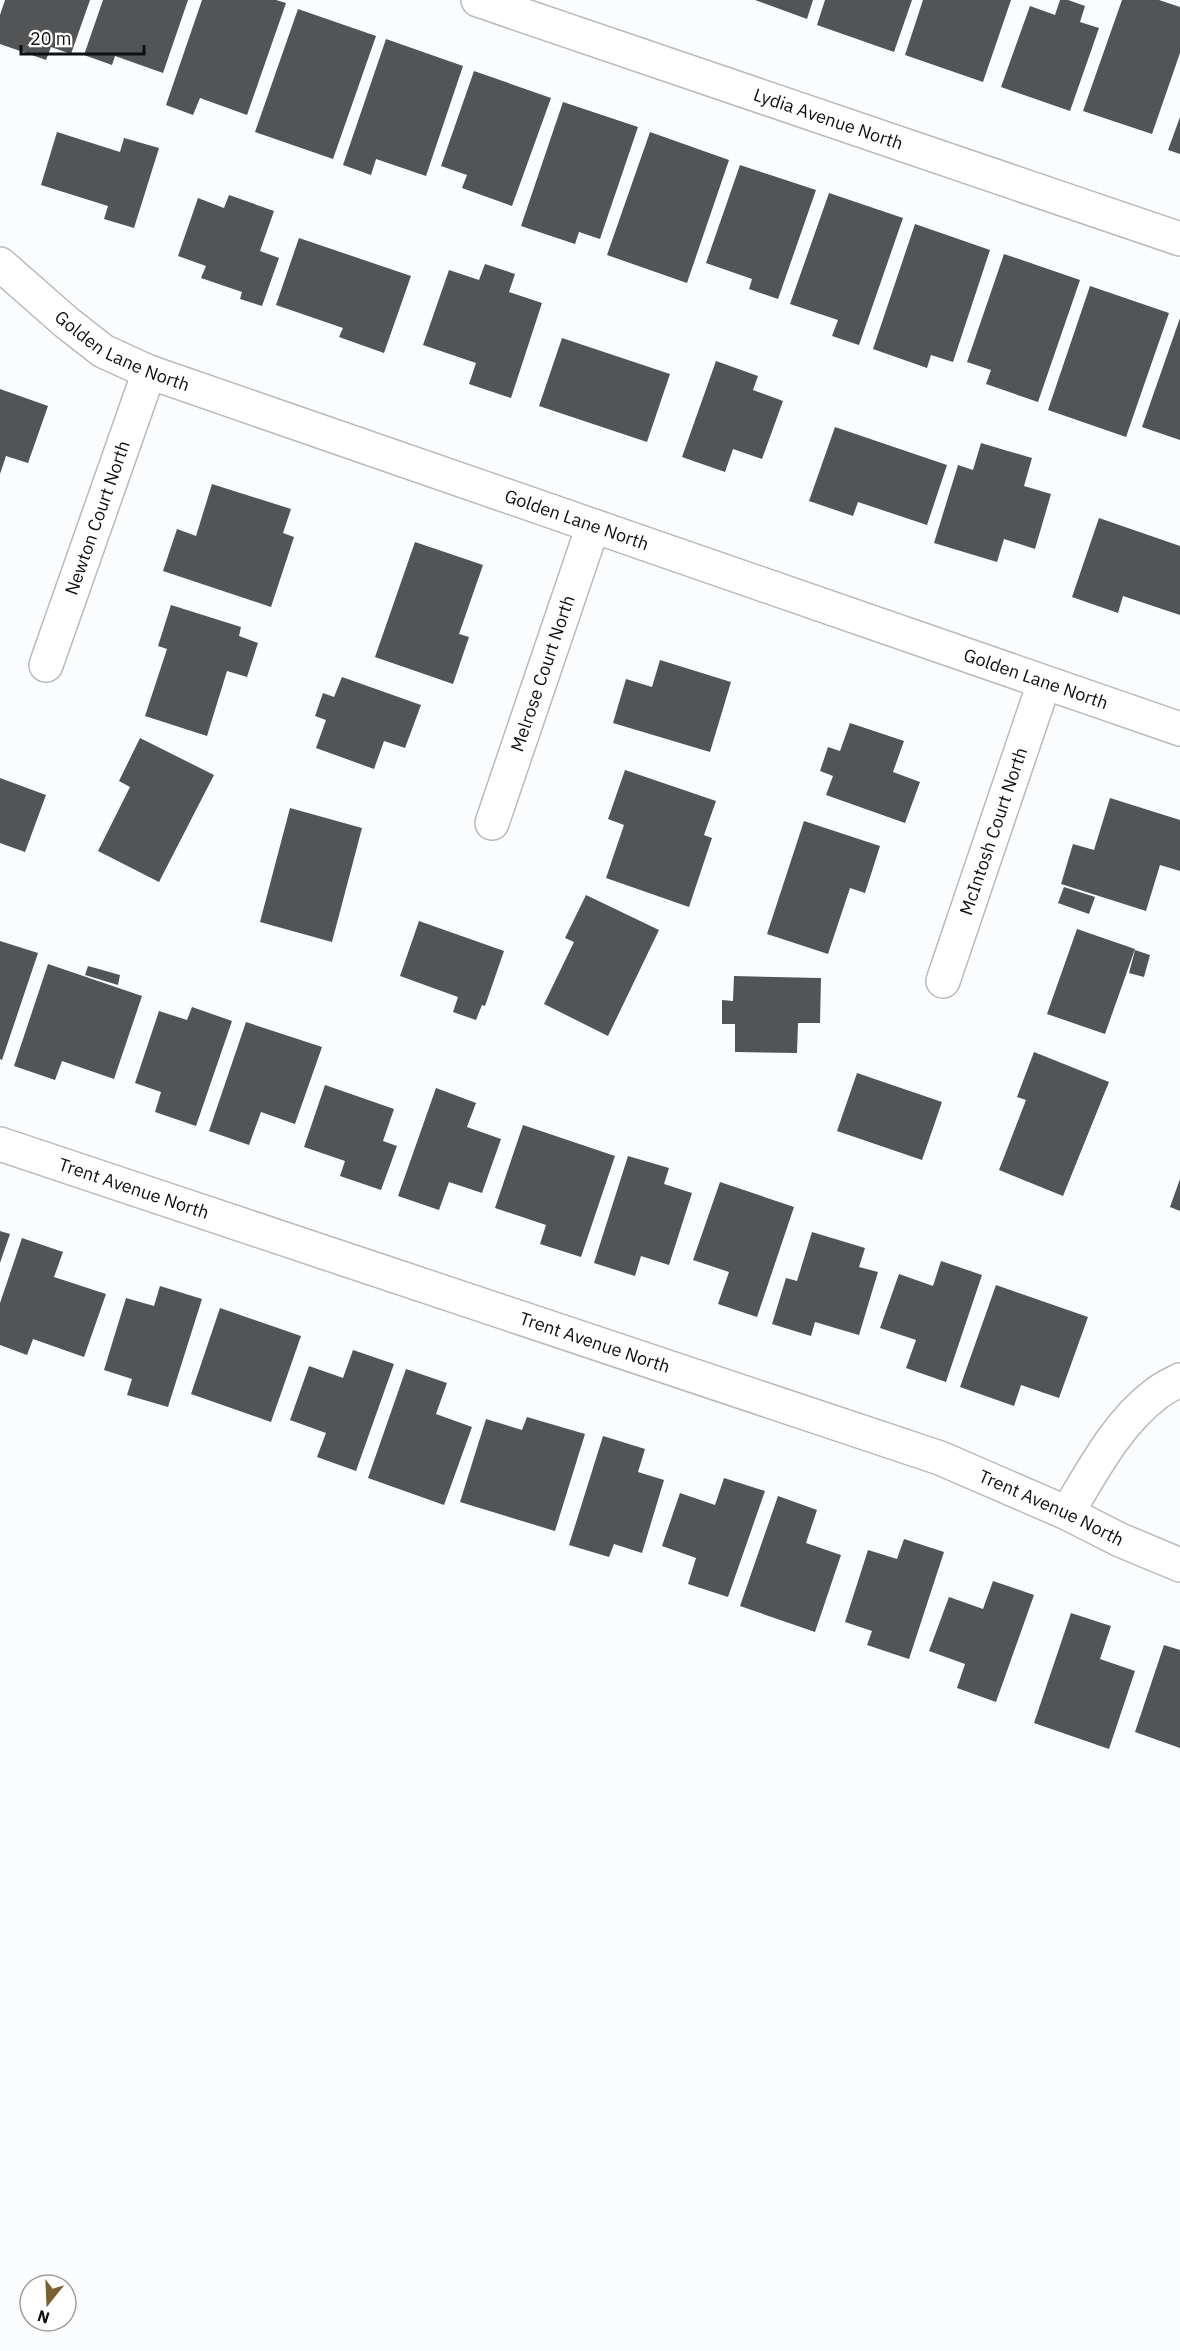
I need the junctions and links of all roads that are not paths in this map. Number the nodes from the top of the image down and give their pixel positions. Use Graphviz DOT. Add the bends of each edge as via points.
graph roads {
  1 [pos="478,0"];
  2 [pos="1180,239"];
  3 [pos="0,264"];
  4 [pos="149,372"];
  5 [pos="593,526"];
  6 [pos="46,665"];
  7 [pos="1044,683"];
  8 [pos="1180,729"];
  9 [pos="492,823"];
  10 [pos="943,981"];
  11 [pos="0,1144"];
  12 [pos="1180,1380"];
  13 [pos="1067,1513"];
  14 [pos="1180,1565"];
  1 -- 2 [label="street, Lydia Avenue North"];
  3 -- 4 [label="street, Golden Lane North" via="103,351"];
  4 -- 5 [label="street, Golden Lane North"];
  4 -- 6 [label="street, Newton Court North"];
  5 -- 7 [label="street, Golden Lane North"];
  5 -- 9 [label="street, Melrose Court North"];
  7 -- 8 [label="street, Golden Lane North"];
  7 -- 10 [label="street, McIntosh Court North"];
  11 -- 13 [label="street, Trent Avenue North" via="940,1458"];
  12 -- 13 [label="street" via="1156,1394 1129,1419"];
  13 -- 14 [label="street, Trent Avenue North"];
}
